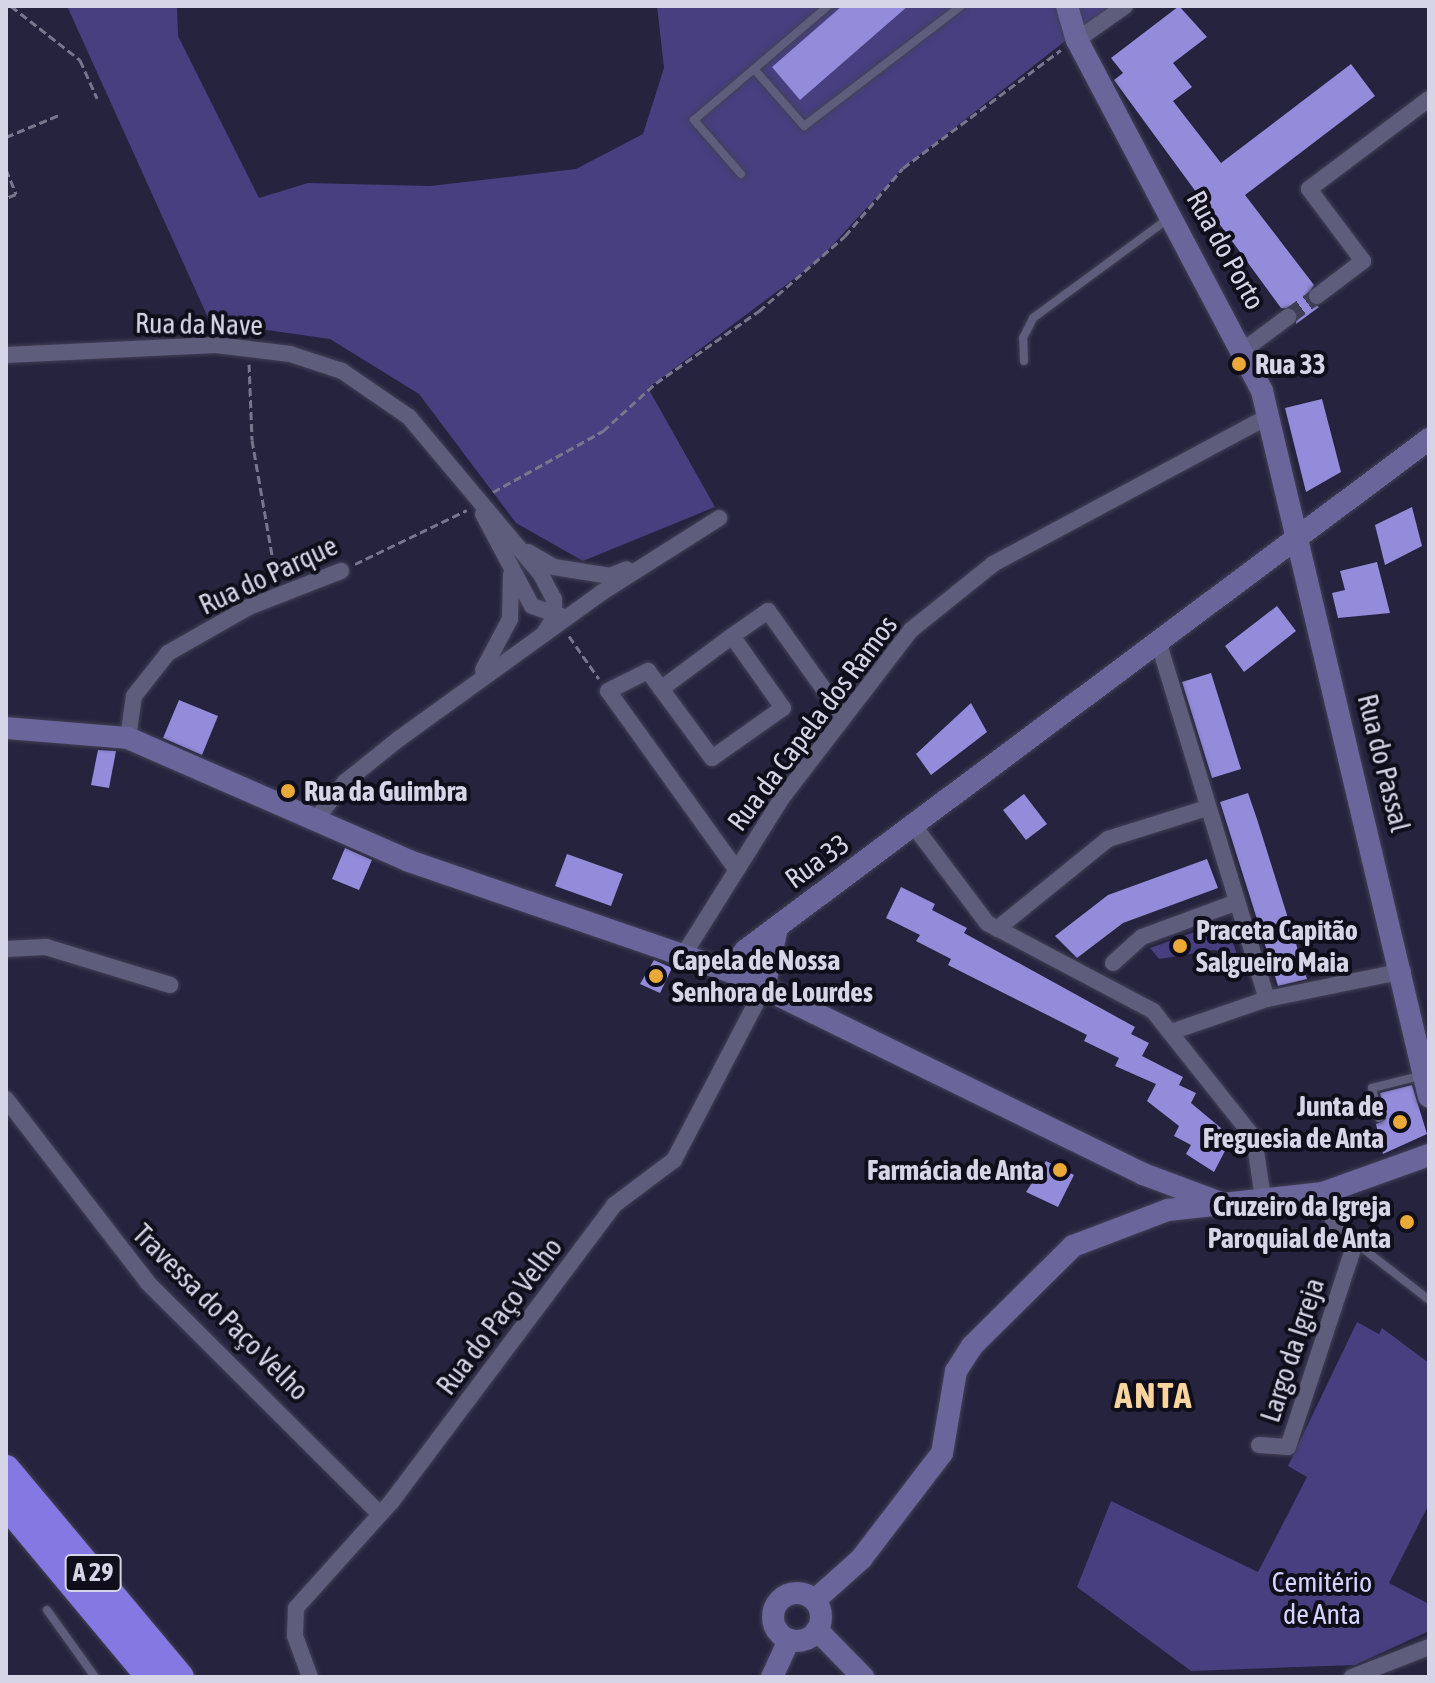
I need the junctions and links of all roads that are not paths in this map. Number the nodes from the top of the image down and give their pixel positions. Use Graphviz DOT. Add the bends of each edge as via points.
graph roads {
  1 [pos="828,6"];
  2 [pos="961,6"];
  3 [pos="1067,6"];
  4 [pos="1125,6"];
  5 [pos="1077,40"];
  6 [pos="754,69"];
  7 [pos="1429,99"];
  8 [pos="741,174"];
  9 [pos="1172,215"];
  10 [pos="1317,296"];
  11 [pos="1288,317"];
  12 [pos="1245,349"];
  13 [pos="6,355"];
  14 [pos="1024,361"];
  15 [pos="1267,417"];
  16 [pos="1429,439"];
  17 [pos="477,502"];
  18 [pos="719,518"];
  19 [pos="1298,536"];
  20 [pos="514,541"];
  21 [pos="649,560"];
  22 [pos="341,571"];
  23 [pos="511,575"];
  24 [pos="562,618"];
  25 [pos="732,636"];
  26 [pos="1159,644"];
  27 [pos="661,689"];
  28 [pos="467,690"];
  29 [pos="843,716"];
  30 [pos="6,728"];
  31 [pos="128,738"];
  32 [pos="1207,808"];
  33 [pos="317,818"];
  34 [pos="914,826"];
  35 [pos="736,869"];
  36 [pos="1237,902"];
  37 [pos="777,927"];
  38 [pos="997,929"];
  39 [pos="6,949"];
  40 [pos="684,954"];
  41 [pos="1113,963"];
  42 [pos="729,971"];
  43 [pos="1403,971"];
  44 [pos="170,985"];
  45 [pos="764,988"];
  46 [pos="1267,999"];
  47 [pos="1171,1032"];
  48 [pos="1424,1074"];
  49 [pos="1429,1097"];
  50 [pos="6,1099"];
  51 [pos="1379,1118"];
  52 [pos="1429,1155"];
  53 [pos="1148,1176"];
  54 [pos="1171,1184"];
  55 [pos="1323,1193"];
  56 [pos="1263,1198"];
  57 [pos="1221,1203"];
  58 [pos="1168,1210"];
  59 [pos="1138,1219"];
  60 [pos="1355,1243"];
  61 [pos="1428,1299"];
  62 [pos="1259,1445"];
  63 [pos="6,1469"];
  64 [pos="6,1504"];
  65 [pos="380,1514"];
  66 [pos="815,1600"];
  67 [pos="47,1610"];
  68 [pos="817,1630"];
  69 [pos="789,1640"];
  70 [pos="1429,1647"];
  71 [pos="95,1677"];
  72 [pos="150,1677"];
  73 [pos="180,1677"];
  74 [pos="310,1677"];
  75 [pos="772,1677"];
  76 [pos="863,1677"];
  77 [pos="1352,1677"];
  1 -- 6 [label="lane"];
  2 -- 6 [label="lane" via="804,126"];
  3 -- 5 [label="street, Rua do Porto"];
  4 -- 5 [label="street"];
  5 -- 9 [label="street, Rua do Porto"];
  6 -- 8 [label="lane" via="694,120"];
  7 -- 10 [label="street" via="1309,189 1363,261"];
  9 -- 12 [label="street, Rua do Porto"];
  9 -- 14 [label="lane" via="1033,318 1023,338"];
  11 -- 12 [label="street"];
  12 -- 15 [label="street, Rua do Porto"];
  13 -- 17 [label="street, Rua da Nave" via="249,348 290,354 376,389 409,417"];
  15 -- 19 [label="street, Rua do Porto"];
  15 -- 29 [label="street, Rua da Capela dos Ramos" via="968,582 911,630"];
  16 -- 19 [label="street, Rua 33"];
  17 -- 20 [label="street, Rua da Nave"];
  17 -- 23 [label="street, Rua da Nave"];
  18 -- 21 [label="street, Rua da Nave"];
  19 -- 26 [label="street, Rua 33"];
  19 -- 43 [label="street, Rua do Passal"];
  20 -- 21 [label="street, Rua da Nave" via="554,567 610,576"];
  20 -- 24 [label="street, Rua da Nave"];
  21 -- 24 [label="street, Rua da Nave"];
  22 -- 31 [label="street, Rua do Parque" via="281,594 168,653 134,696"];
  23 -- 24 [label="street, Rua da Nave" via="532,606"];
  23 -- 28 [label="street, Rua da Nave" via="510,619 496,655"];
  24 -- 28 [label="street, Rua da Nave"];
  25 -- 27 [label="street"];
  25 -- 27 [label="street" via="783,708 712,758"];
  25 -- 29 [label="street" via="768,611"];
  26 -- 32 [label="street"];
  26 -- 34 [label="street, Rua 33"];
  27 -- 35 [label="street" via="648,671 636,671 608,691"];
  28 -- 33 [label="street, Rua da Nave" via="345,782"];
  29 -- 35 [label="street, Rua da Capela dos Ramos"];
  30 -- 31 [label="street"];
  31 -- 33 [label="street"];
  32 -- 36 [label="street"];
  32 -- 38 [label="street" via="1108,839"];
  33 -- 40 [label="street" via="409,861"];
  34 -- 37 [label="street, Rua 33"];
  34 -- 38 [label="street"];
  35 -- 40 [label="street, Rua da Capela dos Ramos"];
  36 -- 41 [label="street" via="1142,937"];
  36 -- 46 [label="street"];
  37 -- 42 [label="street, Rua 33"];
  37 -- 45 [label="street, Rua 33"];
  38 -- 47 [label="street" via="1129,996"];
  39 -- 44 [label="street" via="46,947"];
  40 -- 42 [label="street"];
  42 -- 45 [label="street"];
  43 -- 46 [label="street"];
  43 -- 48 [label="street, Rua do Passal"];
  45 -- 53 [label="street"];
  45 -- 65 [label="street, Rua do Paço Velho" via="674,1160 614,1205"];
  46 -- 47 [label="street"];
  47 -- 56 [label="street" via="1254,1138"];
  48 -- 49 [label="street, Rua do Passal"];
  48 -- 51 [label="lane" via="1372,1088"];
  50 -- 65 [label="street, Travessa do Paço Velho" via="148,1283"];
  52 -- 55 [label="street"];
  53 -- 54 [label="street"];
  53 -- 59 [label="street" via="1153,1195"];
  54 -- 57 [label="street"];
  54 -- 58 [label="street"];
  55 -- 56 [label="street"];
  55 -- 60 [label="street" via="1336,1228"];
  56 -- 57 [label="street"];
  57 -- 58 [label="street"];
  58 -- 59 [label="street"];
  59 -- 66 [label="street" via="1073,1246 972,1346 956,1371 942,1453 861,1559"];
  60 -- 61 [label="lane"];
  60 -- 62 [label="street, Largo da Igreja" via="1288,1447"];
  63 -- 73 [label="highway, A 29"];
  64 -- 72 [label="highway, A 29"];
  65 -- 74 [label="street, Rua do Paço Velho" via="296,1608 295,1636"];
  66 -- 68 [label="street"];
  66 -- 69 [label="street" via="793,1593 774,1607 776,1630"];
  67 -- 71 [label="lane"];
  68 -- 69 [label="street"];
  68 -- 76 [label="street"];
  69 -- 75 [label="street"];
  70 -- 77 [label="street"];
}
